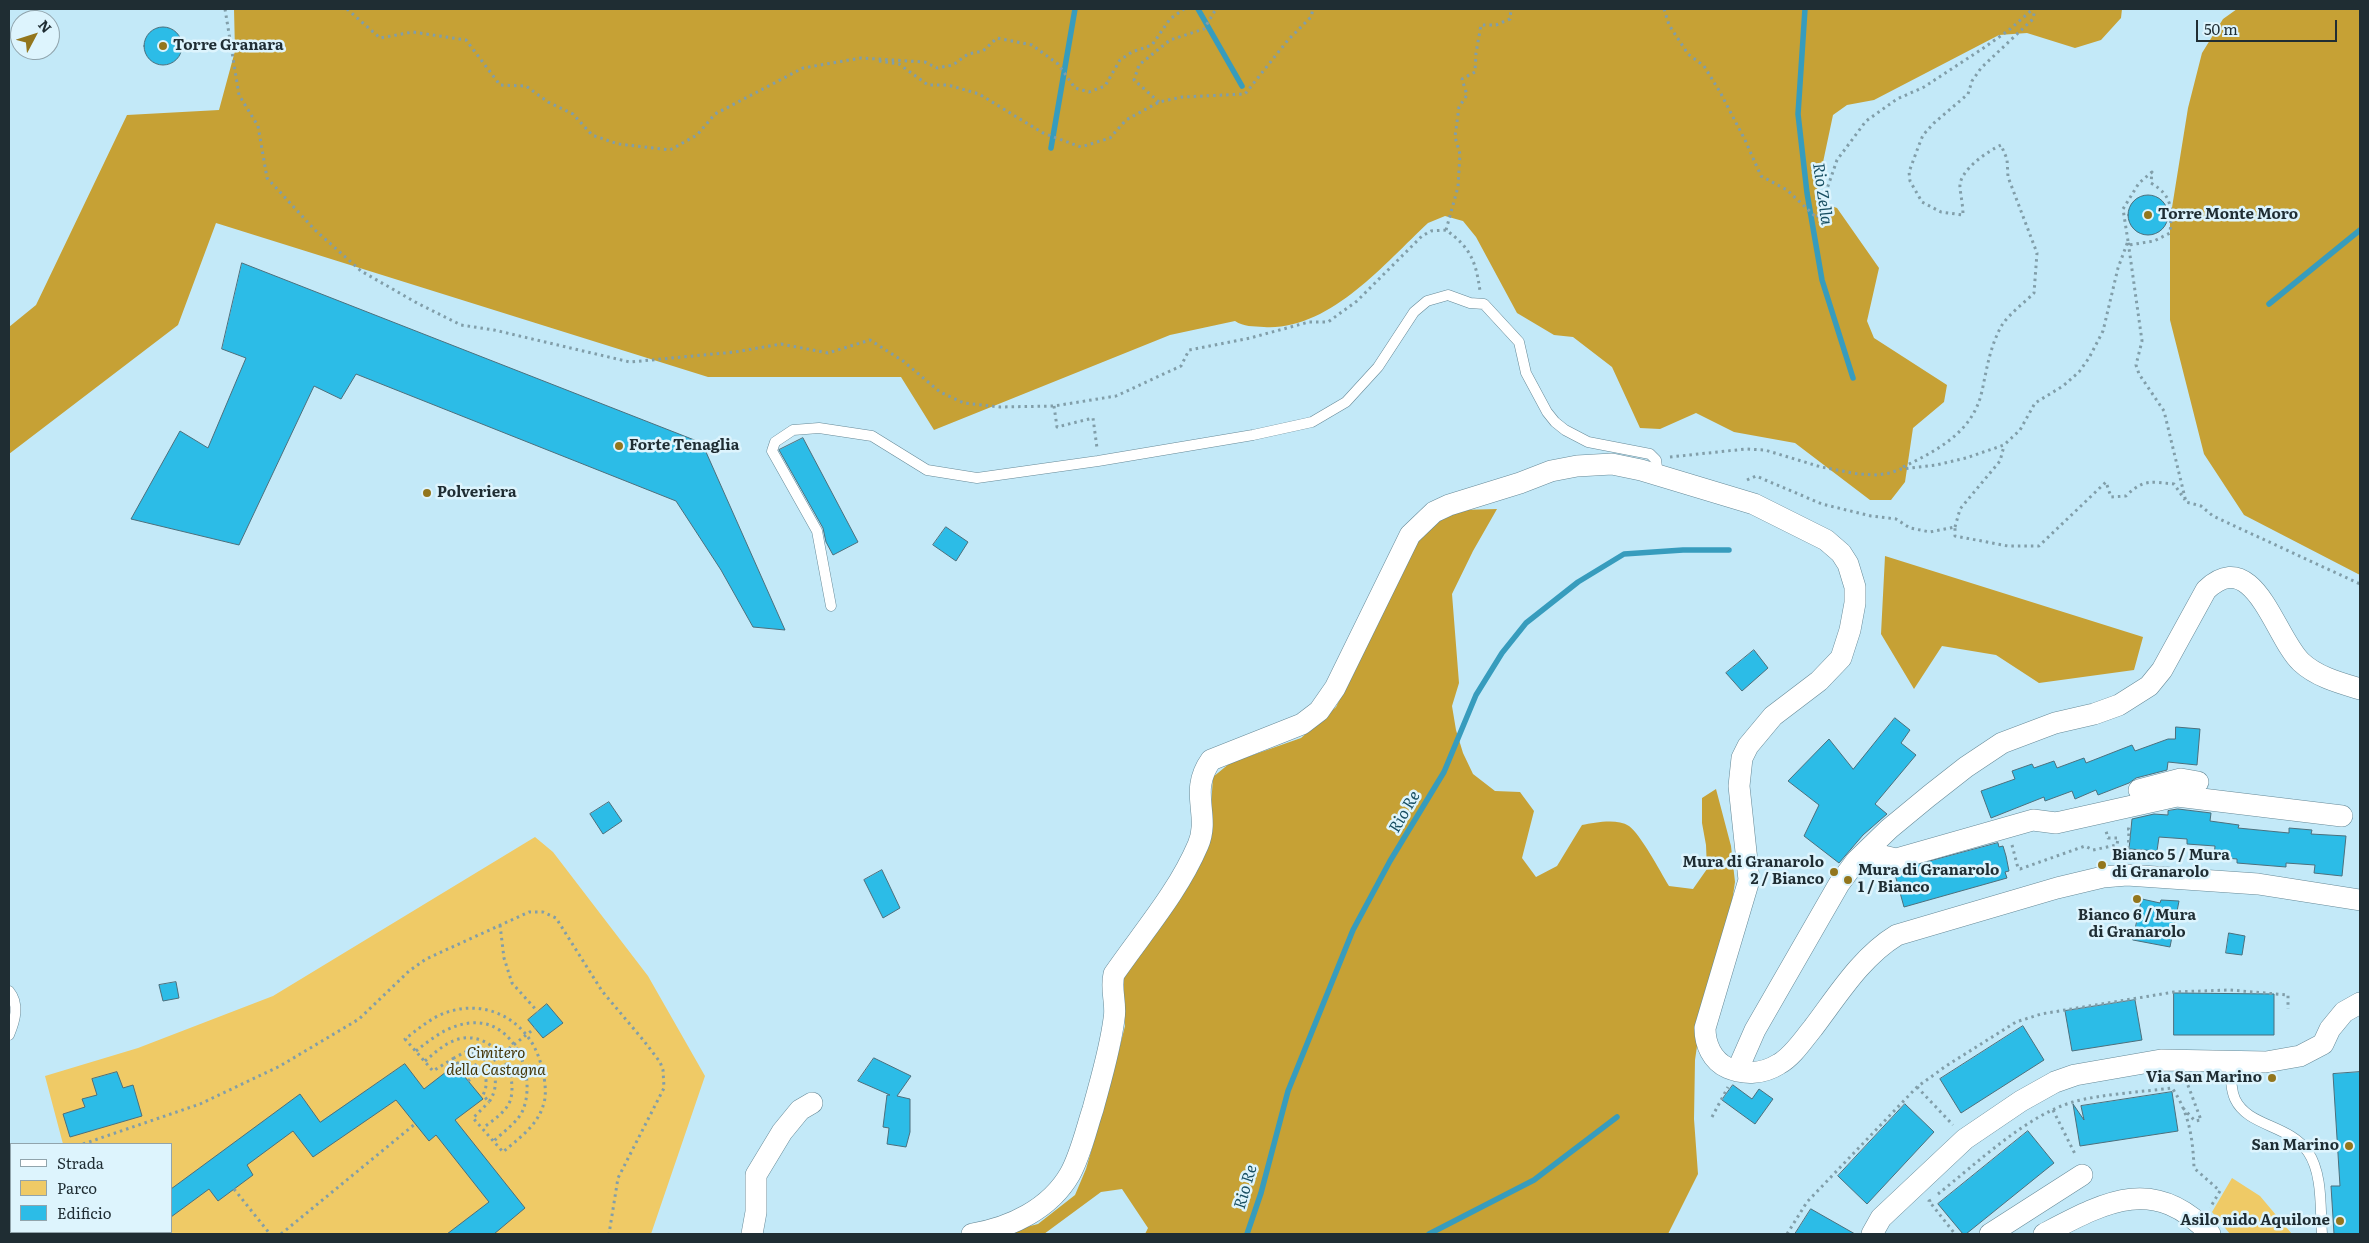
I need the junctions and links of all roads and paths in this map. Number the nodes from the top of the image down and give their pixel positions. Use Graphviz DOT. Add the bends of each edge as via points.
graph roads {
  1 [pos="225,9"];
  2 [pos="347,9"];
  3 [pos="1184,9"];
  4 [pos="1216,9"];
  5 [pos="1313,9"];
  6 [pos="1511,9"];
  7 [pos="1664,9"];
  8 [pos="2034,9"];
  9 [pos="861,58"];
  10 [pos="1159,102"];
  11 [pos="1446,230"];
  12 [pos="2128,243"];
  13 [pos="1484,304"];
  14 [pos="1054,406"];
  15 [pos="2004,445"];
  16 [pos="1098,461"];
  17 [pos="1657,467"];
  18 [pos="1900,468"];
  19 [pos="1716,493"];
  20 [pos="2186,502"];
  21 [pos="1955,527"];
  22 [pos="2360,584"];
  23 [pos="831,606"];
  24 [pos="2360,689"];
  25 [pos="2198,782"];
  26 [pos="2342,816"];
  27 [pos="2106,819"];
  28 [pos="2033,820"];
  29 [pos="2011,843"];
  30 [pos="1866,852"];
  31 [pos="2120,858"];
  32 [pos="2360,900"];
  33 [pos="500,925"];
  34 [pos="9,991"];
  35 [pos="2352,1007"];
  36 [pos="2288,1009"];
  37 [pos="538,1012"];
  38 [pos="535,1028"];
  39 [pos="528,1034"];
  40 [pos="9,1035"];
  41 [pos="514,1044"];
  42 [pos="416,1051"];
  43 [pos="502,1054"];
  44 [pos="454,1058"];
  45 [pos="2182,1060"];
  46 [pos="425,1061"];
  47 [pos="2231,1062"];
  48 [pos="490,1064"];
  49 [pos="482,1070"];
  50 [pos="1737,1071"];
  51 [pos="468,1081"];
  52 [pos="1918,1087"];
  53 [pos="489,1102"];
  54 [pos="812,1103"];
  55 [pos="2182,1107"];
  56 [pos="2053,1110"];
  57 [pos="1712,1117"];
  58 [pos="1949,1120"];
  59 [pos="415,1124"];
  60 [pos="483,1128"];
  61 [pos="494,1140"];
  62 [pos="86,1143"];
  63 [pos="2081,1170"];
  64 [pos="234,1190"];
  65 [pos="2208,1212"];
  66 [pos="270,1234"];
  67 [pos="281,1234"];
  68 [pos="609,1234"];
  69 [pos="752,1234"];
  70 [pos="972,1234"];
  71 [pos="1787,1234"];
  72 [pos="1872,1234"];
  73 [pos="1955,1234"];
  74 [pos="1990,1234"];
  75 [pos="2044,1234"];
  76 [pos="2210,1234"];
  77 [pos="2322,1234"];
  1 -- 14 [label="path" via="239,95 258,126 267,178 315,230 361,271 461,325 630,362 781,344 828,353 870,340 903,361 940,392 964,403 1000,407"];
  2 -- 9 [label="path" via="380,38 413,32 466,40 500,85 526,86 573,114 592,135 618,144 670,150 697,135 715,114 803,68"];
  3 -- 9 [label="path" via="1170,19 1152,45 1120,60 1105,86 1089,92 1075,88 1058,64 1032,45 997,38 983,51 968,54 953,65 937,68 925,62"];
  4 -- 10 [label="path" via="1204,28 1170,40 1139,65 1134,80"];
  5 -- 10 [label="path" via="1311,17 1245,94 1182,97"];
  6 -- 11 [label="path" via="1510,19 1496,25 1481,25 1476,72 1462,79 1467,95 1459,107 1455,137 1460,154 1458,187"];
  7 -- 8 [label="path" via="1669,25 1688,54 1704,66 1720,92 1761,176 1786,190 1818,218 1837,160 1866,121 1982,49"];
  8 -- 18 [label="path" via="2033,19 1981,68 1968,94 1923,135 1909,172 1910,181 1922,202 1941,212 1963,215 1962,176 1989,150 2001,145 2007,159 2008,177 2037,253 2034,293 2003,324 1987,359 1978,402 1966,426 1943,446"];
  9 -- 10 [label="path" via="899,64 928,85 948,85 979,94 1043,133 1081,147 1110,138 1126,120"];
  11 -- 13 [label="path" via="1473,258"];
  11 -- 14 [label="path" via="1431,230 1422,236 1357,301 1328,322 1309,322 1188,350 1181,366 1116,396"];
  12 -- 12 [label="path" via="2154,241 2170,233 2172,210 2164,191 2151,183 2152,172 2139,183 2123,209"];
  12 -- 15 [label="path" via="2118,268 2103,331 2089,358 2063,386 2035,403 2020,430"];
  12 -- 20 [label="path" via="2142,341 2136,365 2164,411"];
  13 -- 16 [label="lane" via="1448,295 1427,301 1414,312 1378,367 1346,402 1312,422"];
  13 -- 17 [label="lane" via="1519,342 1526,373 1555,422 1588,442 1650,454"];
  14 -- 16 [label="path" via="1057,427 1093,418"];
  15 -- 18 [label="path" via="1936,465"];
  15 -- 21 [label="path" via="2000,461 1960,509"];
  16 -- 23 [label="lane" via="977,478 927,470 872,436 819,428 784,434 772,450 817,531"];
  17 -- 18 [label="path" via="1682,455 1746,449 1765,450 1807,464 1858,474 1890,473"];
  17 -- 19 [label="street"];
  17 -- 70 [label="street" via="1612,464 1551,471 1520,484 1449,505 1434,512 1410,535 1335,688 1319,710 1302,724 1211,760 1203,771 1199,843 1180,882 1114,974 1111,986 1115,1016 1107,1061 1079,1154 1069,1175 1043,1204 1022,1218 1004,1228"];
  19 -- 21 [label="path" via="1756,476 1822,504 1896,519 1910,528 1930,532"];
  19 -- 50 [label="street" via="1754,504 1826,540 1848,564 1855,587 1850,630 1841,658 1819,682 1773,716 1742,758 1739,786 1749,880 1704,1028 1714,1057"];
  20 -- 21 [label="path" via="2174,484 2138,484 2126,496 2111,497 2106,482 2039,546 2008,546 1955,536"];
  20 -- 22 [label="path" via="2201,506 2213,516"];
  24 -- 30 [label="street" via="2319,675 2300,662 2253,590 2237,578 2225,577 2206,590 2150,686 2119,705 2055,722 2002,743 1929,796"];
  25 -- 28 [label="street" via="2181,779"];
  26 -- 27 [label="street" via="2177,796"];
  27 -- 28 [label="street" via="2056,823"];
  27 -- 29 [label="path" via="2108,838 2118,838 2117,845 2092,850 2085,846 2020,869"];
  27 -- 31 [label="path" via="2112,828 2129,829 2128,857"];
  28 -- 30 [label="street" via="1896,859"];
  30 -- 50 [label="street" via="1839,884 1755,1030"];
  32 -- 50 [label="street" via="2258,884 2148,875 2104,877 2057,888 1896,935 1882,944 1862,965 1791,1055 1780,1064 1760,1072"];
  33 -- 37 [label="path" via="504,958 512,983"];
  33 -- 62 [label="path" via="426,959 408,971 359,1019 280,1066 200,1104"];
  33 -- 68 [label="path" via="529,912 542,912 556,918 602,991 644,1041 663,1070 664,1088 618,1178"];
  34 -- 40 [label="lane" via="16,1007"];
  35 -- 47 [label="street" via="2330,1029 2323,1044 2310,1052 2266,1062"];
  36 -- 52 [label="path" via="2288,995 2230,990 2174,992 2041,1014 2016,1022"];
  38 -- 39 [label="path"];
  39 -- 41 [label="path"];
  39 -- 42 [label="path" via="513,1020 496,1012 476,1008 459,1010 426,1022 405,1038"];
  39 -- 61 [label="path" via="541,1063 545,1091 543,1106 527,1130 503,1152"];
  41 -- 42 [label="path" via="502,1032 471,1023 434,1036"];
  41 -- 43 [label="path"];
  41 -- 61 [label="path" via="522,1056 526,1099 515,1121"];
  42 -- 46 [label="path"];
  43 -- 46 [label="path" via="491,1044 464,1038 451,1041"];
  43 -- 48 [label="path"];
  43 -- 60 [label="path" via="509,1073 511,1098 505,1110"];
  44 -- 46 [label="path" via="433,1071"];
  44 -- 48 [label="path" via="465,1052 474,1053"];
  44 -- 49 [label="path" via="459,1065 472,1063"];
  45 -- 47 [label="street"];
  45 -- 55 [label="path" via="2183,1072 2201,1120 2195,1121"];
  45 -- 72 [label="street" via="2161,1060 2075,1074 2021,1100 1965,1139 1881,1218"];
  47 -- 77 [label="lane" via="2232,1085 2240,1107 2255,1119 2299,1141 2315,1165"];
  48 -- 49 [label="path"];
  48 -- 53 [label="path" via="496,1087"];
  49 -- 51 [label="path"];
  49 -- 53 [label="path" via="487,1081 483,1095"];
  50 -- 57 [label="path"];
  52 -- 58 [label="path"];
  52 -- 71 [label="path" via="1807,1202"];
  53 -- 60 [label="path" via="473,1118"];
  54 -- 69 [label="street" via="800,1110 782,1132 756,1175 756,1212"];
  55 -- 56 [label="path" via="2172,1088 2073,1102"];
  55 -- 65 [label="path" via="2192,1134 2194,1168 2220,1191"];
  56 -- 63 [label="path"];
  56 -- 73 [label="path" via="2028,1123 1929,1201"];
  59 -- 67 [label="path"];
  60 -- 61 [label="path"];
  63 -- 74 [label="street"];
  64 -- 66 [label="path"];
  75 -- 76 [label="street" via="2107,1203 2137,1198 2157,1201 2185,1212"];
}
